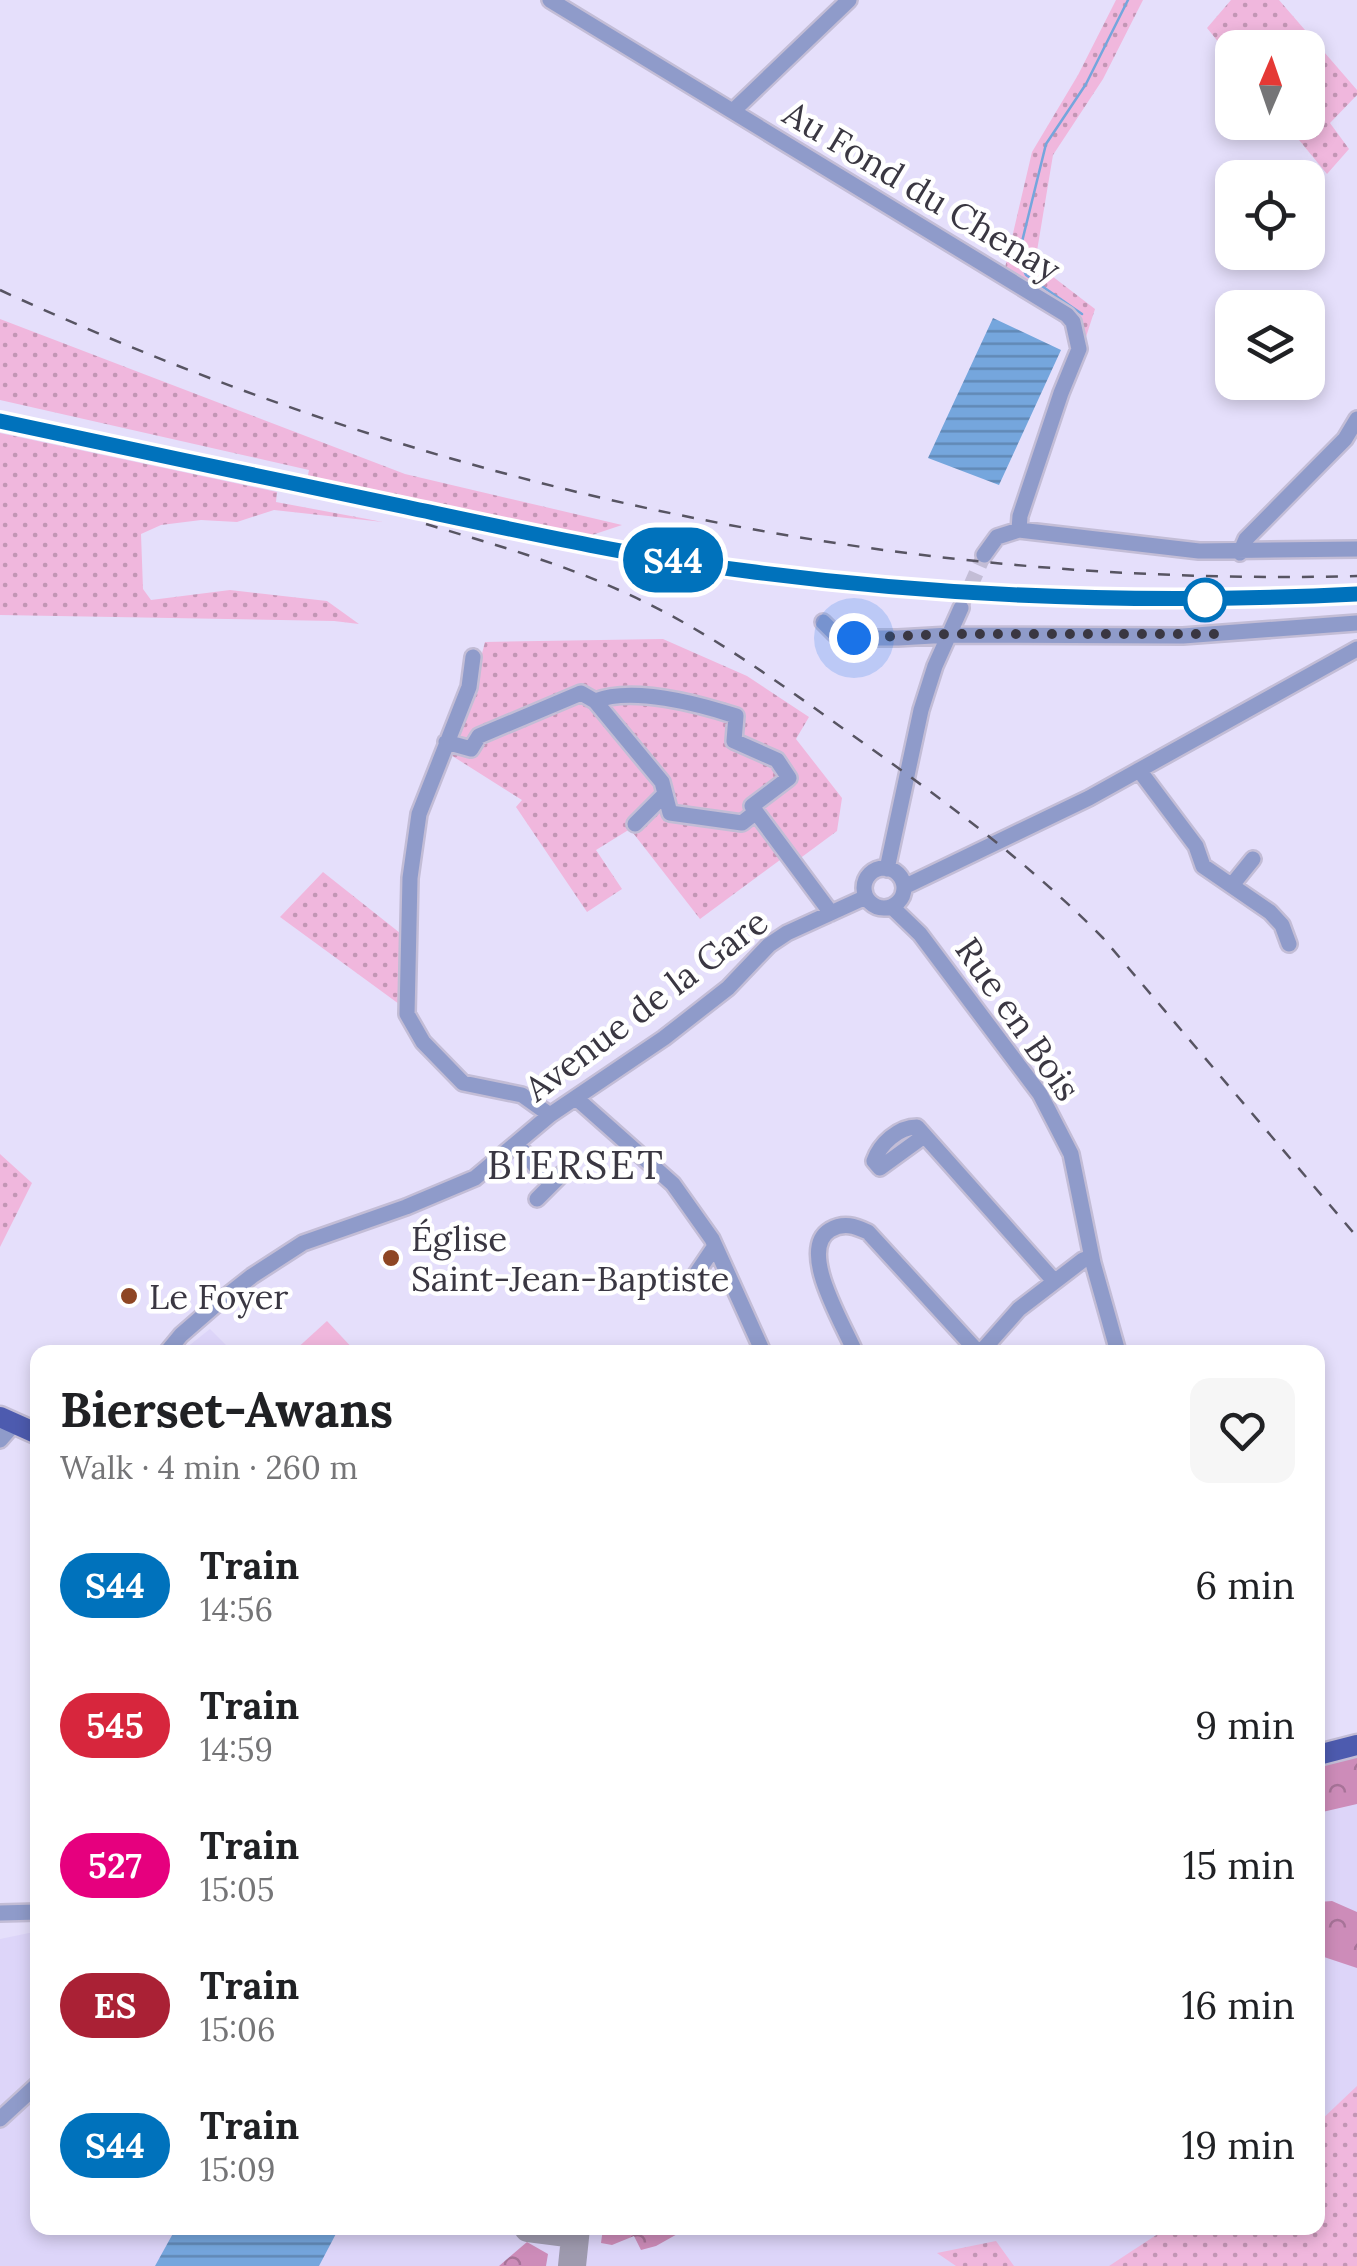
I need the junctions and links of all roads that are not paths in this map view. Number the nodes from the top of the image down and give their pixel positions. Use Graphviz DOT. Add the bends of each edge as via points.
graph roads {
  1 [pos="550,0"];
  2 [pos="850,0"];
  3 [pos="733,112"];
  4 [pos="1357,420"];
  5 [pos="1020,530"];
  6 [pos="1357,549"];
  7 [pos="1240,553"];
  8 [pos="984,554"];
  9 [pos="961,608"];
  10 [pos="823,622"];
  11 [pos="1357,623"];
  12 [pos="950,634"];
  13 [pos="1357,649"];
  14 [pos="474,657"];
  15 [pos="595,701"];
  16 [pos="446,742"];
  17 [pos="1139,770"];
  18 [pos="665,794"];
  19 [pos="756,812"];
  20 [pos="634,824"];
  21 [pos="1253,858"];
  22 [pos="887,868"];
  23 [pos="1232,885"];
  24 [pos="904,887"];
  25 [pos="866,897"];
  26 [pos="892,906"];
  27 [pos="831,914"];
  28 [pos="1289,944"];
  29 [pos="576,1098"];
  30 [pos="550,1115"];
  31 [pos="924,1136"];
  32 [pos="516,1144"];
  33 [pos="537,1199"];
  34 [pos="715,1246"];
  35 [pos="1091,1257"];
  36 [pos="1054,1280"];
  37 [pos="688,1286"];
  38 [pos="174,1345"];
  39 [pos="760,1345"];
  40 [pos="852,1345"];
  41 [pos="973,1345"];
  42 [pos="986,1345"];
  43 [pos="1116,1345"];
  44 [pos="5,1427"];
  45 [pos="30,1432"];
  46 [pos="1357,1736"];
  47 [pos="1325,1739"];
  48 [pos="1357,1746"];
  49 [pos="1325,1753"];
  50 [pos="30,1912"];
  51 [pos="0,1913"];
  52 [pos="30,2091"];
  53 [pos="0,2118"];
  1 -- 3 [label="street, Au Fond du Chenay"];
  2 -- 3 [label="street"];
  3 -- 5 [label="street, Au Fond du Chenay" via="1074,322 1079,349"];
  4 -- 7 [label="street"];
  5 -- 7 [label="street"];
  5 -- 8 [label="street" via="997,537"];
  6 -- 7 [label="street"];
  9 -- 12 [label="street"];
  10 -- 12 [label="street" via="835,634 854,638"];
  11 -- 12 [label="street" via="1183,636"];
  12 -- 22 [label="street" via="921,710"];
  13 -- 17 [label="street"];
  14 -- 16 [label="street"];
  15 -- 16 [label="street" via="581,692 479,736 471,750"];
  15 -- 18 [label="street"];
  15 -- 19 [label="street" via="610,695 670,700 736,716 734,741 777,760 789,778 752,806"];
  16 -- 30 [label="street" via="416,830 407,1014 440,1064 463,1083 522,1095"];
  17 -- 23 [label="street" via="1196,846 1203,866"];
  17 -- 24 [label="street"];
  18 -- 19 [label="street" via="670,813 742,823"];
  18 -- 20 [label="street"];
  19 -- 27 [label="street"];
  21 -- 23 [label="street"];
  22 -- 24 [label="street"];
  22 -- 25 [label="street" via="868,876"];
  23 -- 28 [label="street" via="1270,912"];
  24 -- 26 [label="street"];
  25 -- 26 [label="street" via="875,906"];
  25 -- 27 [label="street, Avenue de la Gare"];
  26 -- 35 [label="street, Rue en Bois" via="1040,1094 1071,1154"];
  27 -- 29 [label="street, Avenue de la Gare" via="787,932 728,988"];
  29 -- 30 [label="street, Avenue de la Gare"];
  29 -- 34 [label="street" via="673,1184"];
  30 -- 32 [label="street, Avenue de la Gare"];
  31 -- 36 [label="street"];
  32 -- 33 [label="street" via="556,1180"];
  32 -- 38 [label="street, Avenue de la Gare" via="454,1189 303,1242 252,1276"];
  34 -- 37 [label="street"];
  34 -- 39 [label="street"];
  35 -- 36 [label="street"];
  35 -- 43 [label="street, Rue en Bois"];
  36 -- 42 [label="street"];
  40 -- 41 [label="street" via="818,1266 817,1246 838,1226 868,1232"];
  44 -- 45 [label="main road"];
  46 -- 47 [label="main road"];
  48 -- 49 [label="main road"];
  50 -- 51 [label="street"];
  52 -- 53 [label="street"];
}
